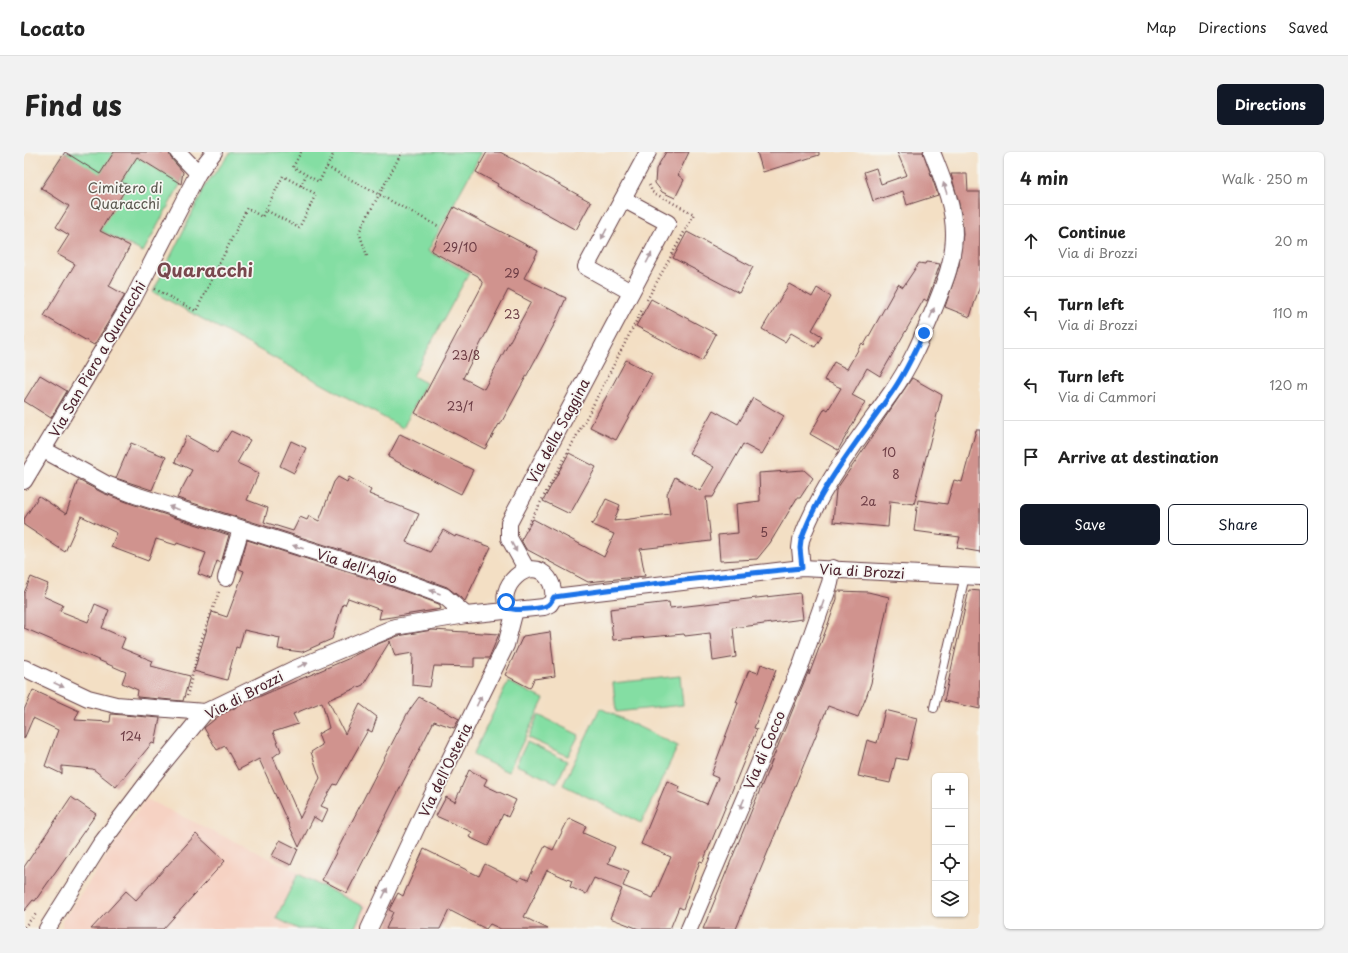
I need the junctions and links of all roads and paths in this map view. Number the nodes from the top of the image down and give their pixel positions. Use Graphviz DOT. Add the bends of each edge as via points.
graph roads {
  1 [pos="178,152"];
  2 [pos="214,152"];
  3 [pos="300,152"];
  4 [pos="332,152"];
  5 [pos="402,152"];
  6 [pos="648,152"];
  7 [pos="932,152"];
  8 [pos="327,167"];
  9 [pos="198,173"];
  10 [pos="306,175"];
  11 [pos="300,186"];
  12 [pos="379,195"];
  13 [pos="623,199"];
  14 [pos="266,210"];
  15 [pos="440,227"];
  16 [pos="367,256"];
  17 [pos="150,286"];
  18 [pos="631,292"];
  19 [pos="44,450"];
  20 [pos="24,481"];
  21 [pos="241,529"];
  22 [pos="802,568"];
  23 [pos="833,568"];
  24 [pos="527,570"];
  25 [pos="972,577"];
  26 [pos="226,578"];
  27 [pos="554,597"];
  28 [pos="515,610"];
  29 [pos="466,615"];
  30 [pos="24,668"];
  31 [pos="187,697"];
  32 [pos="934,708"];
  33 [pos="205,712"];
  34 [pos="47,929"];
  35 [pos="369,929"];
  36 [pos="688,929"];
  1 -- 9 [label="street"];
  2 -- 9 [label="street, Via San Piero a Quaracchi"];
  3 -- 10 [label="path" via="293,167"];
  4 -- 8 [label="path" via="334,153"];
  5 -- 12 [label="path"];
  6 -- 13 [label="street"];
  22 -- 7 [label="street, one-way" via="801,540 826,488 910,362 950,272 954,234 952,215 946,189"];
  8 -- 10 [label="path" via="319,182"];
  8 -- 12 [label="path"];
  9 -- 19 [label="street, Via San Piero a Quaracchi" via="132,301"];
  10 -- 11 [label="path"];
  11 -- 14 [label="path" via="283,176"];
  11 -- 14 [label="path" via="316,194 299,228"];
  12 -- 15 [label="path"];
  12 -- 16 [label="path" via="359,232"];
  18 -- 13 [label="street, Via della Saggina, one-way" via="668,224"];
  13 -- 18 [label="street, one-way" via="586,267"];
  14 -- 17 [label="path" via="262,217 246,208 196,311"];
  18 -- 24 [label="street, Via della Saggina, one-way" via="507,528 509,538"];
  19 -- 20 [label="street, Via San Piero a Quaracchi"];
  21 -- 19 [label="street, Via dell'Agio, one-way" via="119,489"];
  21 -- 26 [label="street"];
  29 -- 21 [label="street, Via dell'Agio, one-way" via="444,596 376,571"];
  22 -- 23 [label="street, Via di Brozzi"];
  22 -- 27 [label="street, Via di Brozzi"];
  23 -- 25 [label="street, Via di Brozzi"];
  23 -- 36 [label="street, Via di Cocco, one-way" via="802,662"];
  24 -- 27 [label="street" via="537,570 548,577"];
  24 -- 28 [label="street" via="516,576 507,588 507,606"];
  25 -- 32 [label="lane"];
  26 -- 31 [label="path" via="214,602 201,640"];
  27 -- 28 [label="street, Via di Brozzi" via="550,604 544,607"];
  28 -- 29 [label="street, Via di Brozzi"];
  35 -- 28 [label="street, Via dell'Osteria, one-way" via="506,645"];
  33 -- 29 [label="street, Via di Brozzi, one-way" via="292,670 380,632"];
  30 -- 33 [label="street, one-way" via="102,702"];
  33 -- 34 [label="street, Via di Brozzi" via="100,845"];
}
